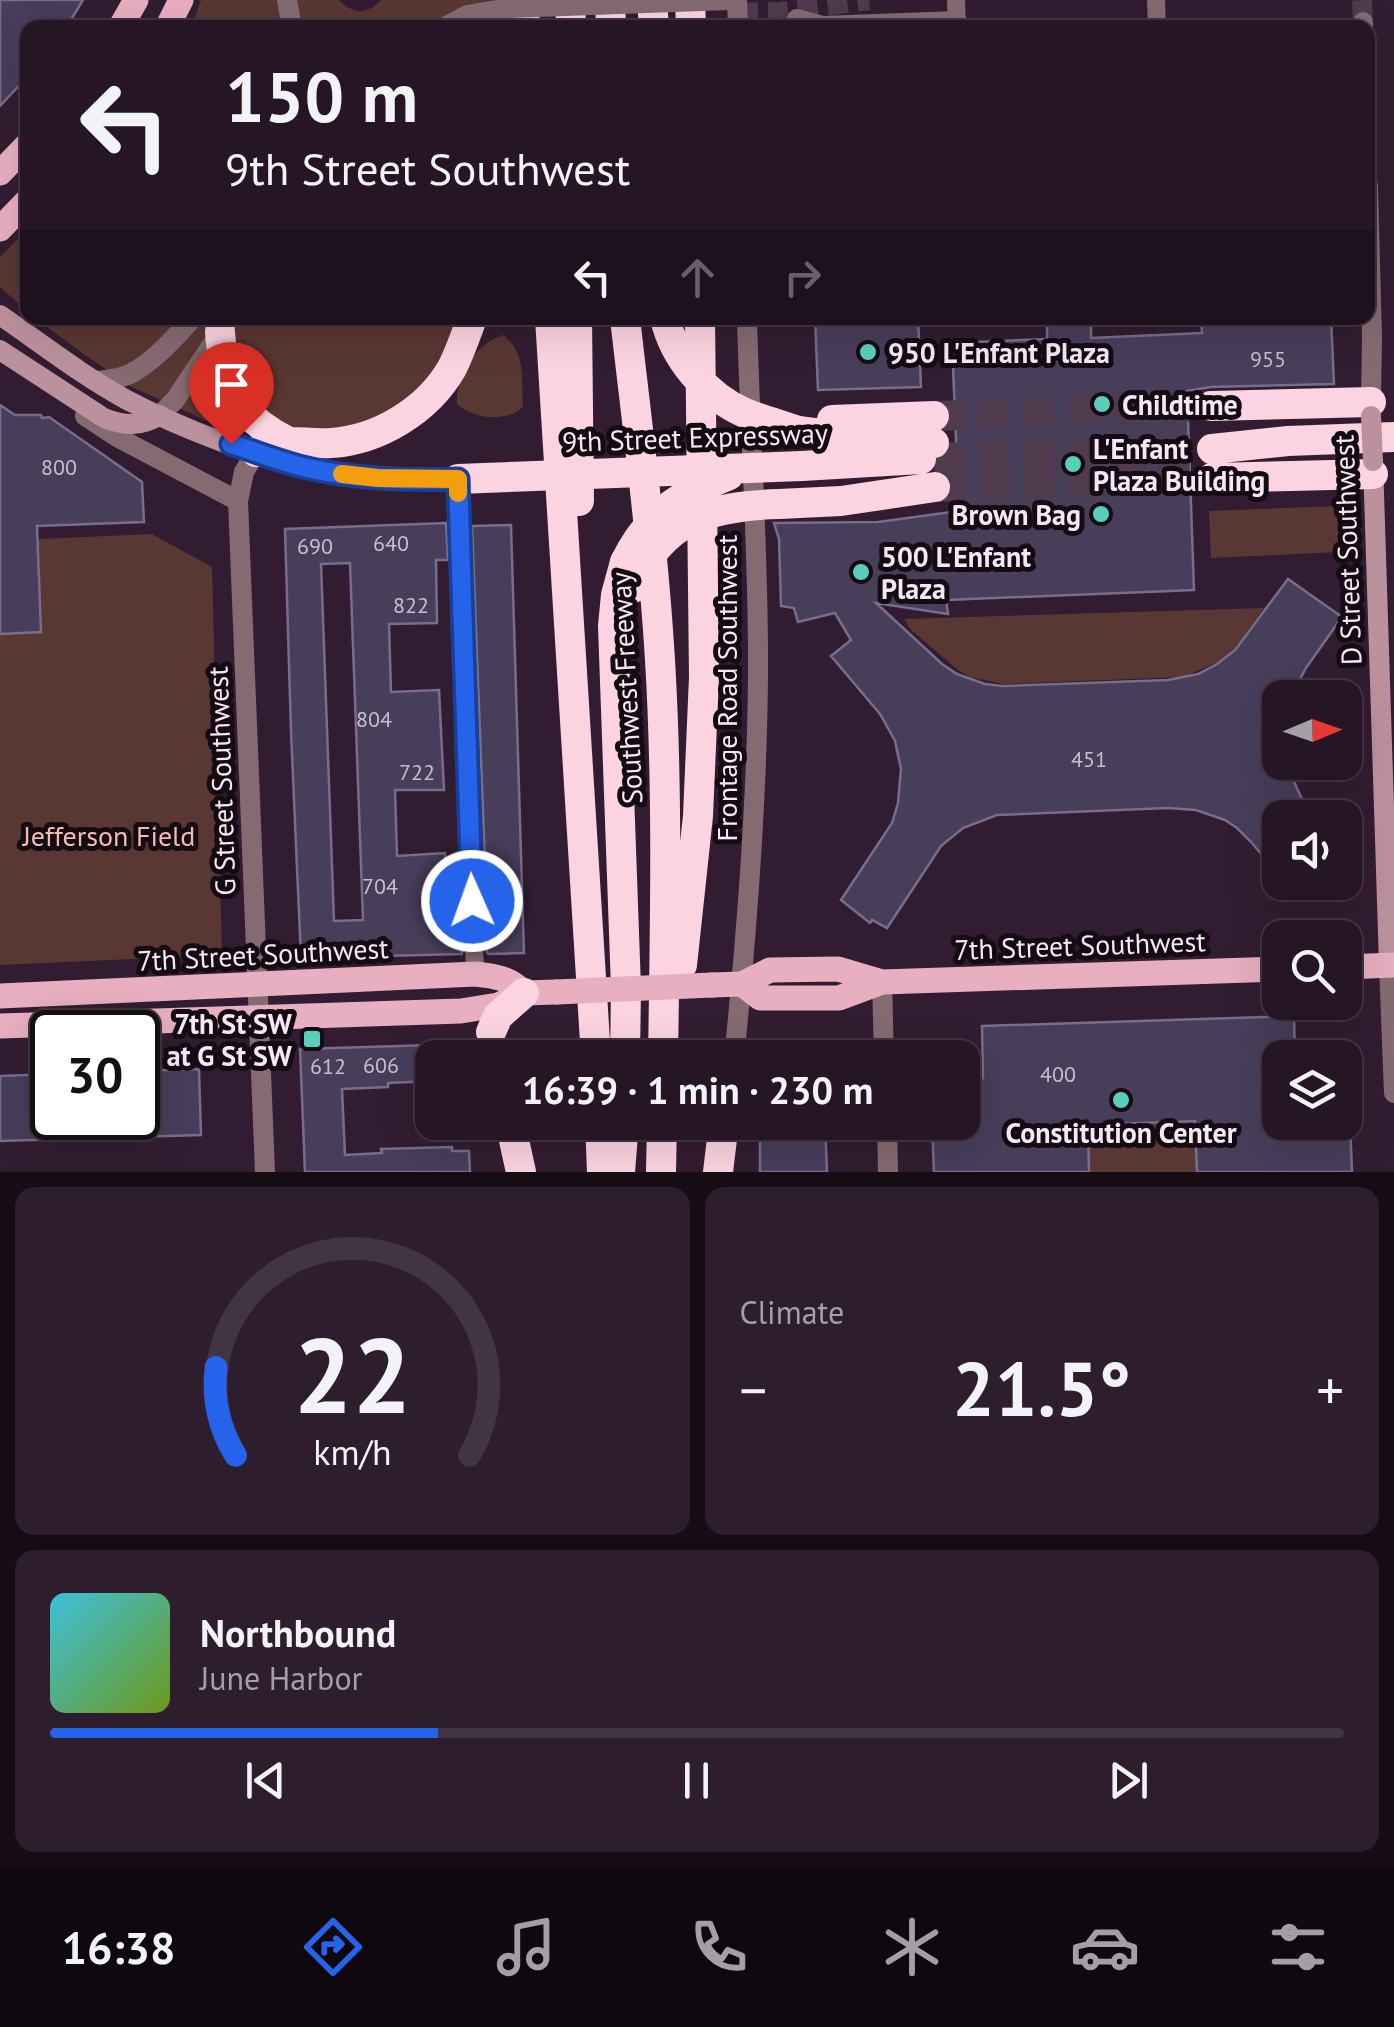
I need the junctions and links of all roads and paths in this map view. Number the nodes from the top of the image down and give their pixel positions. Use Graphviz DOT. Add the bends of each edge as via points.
graph roads {
  1 [pos="729,0"];
  2 [pos="523,9"];
  3 [pos="957,16"];
  4 [pos="797,19"];
  5 [pos="458,20"];
  6 [pos="801,20"];
  7 [pos="903,20"];
  8 [pos="20,153"];
  9 [pos="0,174"];
  10 [pos="20,209"];
  11 [pos="0,230"];
  12 [pos="0,316"];
  13 [pos="186,325"];
  14 [pos="225,325"];
  15 [pos="470,325"];
  16 [pos="550,325"];
  17 [pos="577,325"];
  18 [pos="626,325"];
  19 [pos="668,325"];
  20 [pos="700,325"];
  21 [pos="746,325"];
  22 [pos="1372,325"];
  23 [pos="0,350"];
  24 [pos="20,365"];
  25 [pos="96,381"];
  26 [pos="1371,409"];
  27 [pos="160,415"];
  28 [pos="1394,437"];
  29 [pos="288,441"];
  30 [pos="1212,442"];
  31 [pos="934,451"];
  32 [pos="256,452"];
  33 [pos="1373,467"];
  34 [pos="745,468"];
  35 [pos="458,479"];
  36 [pos="238,501"];
  37 [pos="629,575"];
  38 [pos="577,774"];
  39 [pos="1392,965"];
  40 [pos="1362,966"];
  41 [pos="1262,970"];
  42 [pos="476,974"];
  43 [pos="882,982"];
  44 [pos="742,984"];
  45 [pos="257,985"];
  46 [pos="524,993"];
  47 [pos="0,996"];
  48 [pos="332,1016"];
  49 [pos="258,1017"];
  50 [pos="0,1026"];
  51 [pos="492,1032"];
  52 [pos="595,1040"];
  53 [pos="625,1040"];
  54 [pos="663,1040"];
  55 [pos="674,1040"];
  56 [pos="736,1040"];
  57 [pos="884,1040"];
  58 [pos="1394,1092"];
  59 [pos="514,1140"];
  60 [pos="601,1140"];
  61 [pos="623,1140"];
  62 [pos="722,1140"];
  63 [pos="733,1140"];
  64 [pos="887,1140"];
  65 [pos="264,1172"];
  66 [pos="521,1172"];
  67 [pos="602,1172"];
  68 [pos="620,1172"];
  69 [pos="718,1172"];
  70 [pos="734,1172"];
  71 [pos="888,1172"];
  1 -- 2 [label="street, bridge"];
  2 -- 5 [label="street"];
  3 -- 7 [label="street"];
  4 -- 6 [label="street"];
  8 -- 9 [label="main road"];
  10 -- 11 [label="main road"];
  12 -- 25 [label="main road"];
  13 -- 25 [label="street" via="134,372"];
  14 -- 27 [label="street"];
  14 -- 29 [label="highway" via="223,366 234,396"];
  15 -- 29 [label="highway" via="450,370 406,417 346,442"];
  16 -- 38 [label="highway, Southwest Freeway"];
  17 -- 38 [label="highway"];
  18 -- 54 [label="highway, Southwest Freeway" via="661,674"];
  19 -- 31 [label="highway, bridge" via="694,374 745,413"];
  20 -- 55 [label="highway" via="702,746"];
  21 -- 44 [label="street, Frontage Road Southwest" via="758,672"];
  22 -- 26 [label="street, D Street Southwest"];
  23 -- 24 [label="main road"];
  24 -- 27 [label="main road" via="115,422 140,424"];
  24 -- 36 [label="street" via="118,438"];
  25 -- 27 [label="main road"];
  26 -- 30 [label="highway"];
  26 -- 33 [label="main road, D Street Southwest, bridge"];
  27 -- 32 [label="main road"];
  28 -- 30 [label="highway"];
  29 -- 32 [label="highway"];
  30 -- 33 [label="highway"];
  31 -- 34 [label="highway, 9th Street Expressway, bridge"];
  31 -- 37 [label="highway, bridge" via="841,500 727,508 694,520 659,546 639,574"];
  32 -- 35 [label="main road" via="352,476"];
  32 -- 36 [label="street, G Street Southwest"];
  33 -- 39 [label="main road, D Street Southwest"];
  34 -- 35 [label="highway, 9th Street Expressway, bridge"];
  34 -- 37 [label="highway, bridge" via="665,508 640,535"];
  35 -- 42 [label="street"];
  36 -- 45 [label="street, G Street Southwest"];
  37 -- 53 [label="highway" via="619,755"];
  38 -- 52 [label="highway, Southwest Freeway"];
  39 -- 40 [label="main road"];
  39 -- 58 [label="street, D Street Southwest"];
  41 -- 43 [label="main road, 7th Street Southwest"];
  42 -- 45 [label="main road, 7th Street Southwest"];
  42 -- 46 [label="main road, 7th Street Southwest" via="505,979"];
  42 -- 48 [label="main road" via="446,993 386,998"];
  43 -- 44 [label="main road, 7th Street Southwest" via="838,969 770,970"];
  43 -- 57 [label="street"];
  44 -- 46 [label="main road, 7th Street Southwest, bridge"];
  44 -- 56 [label="street, Frontage Road Southwest"];
  45 -- 47 [label="main road, 7th Street Southwest"];
  45 -- 49 [label="street, G Street Southwest"];
  46 -- 51 [label="highway" via="494,1020"];
  48 -- 49 [label="main road"];
  48 -- 51 [label="main road"];
  49 -- 50 [label="main road"];
  49 -- 65 [label="street, G Street Southwest"];
  59 -- 66 [label="highway"];
  60 -- 67 [label="highway"];
  61 -- 68 [label="highway"];
  62 -- 69 [label="highway"];
  63 -- 70 [label="street"];
  64 -- 71 [label="street"];
}
